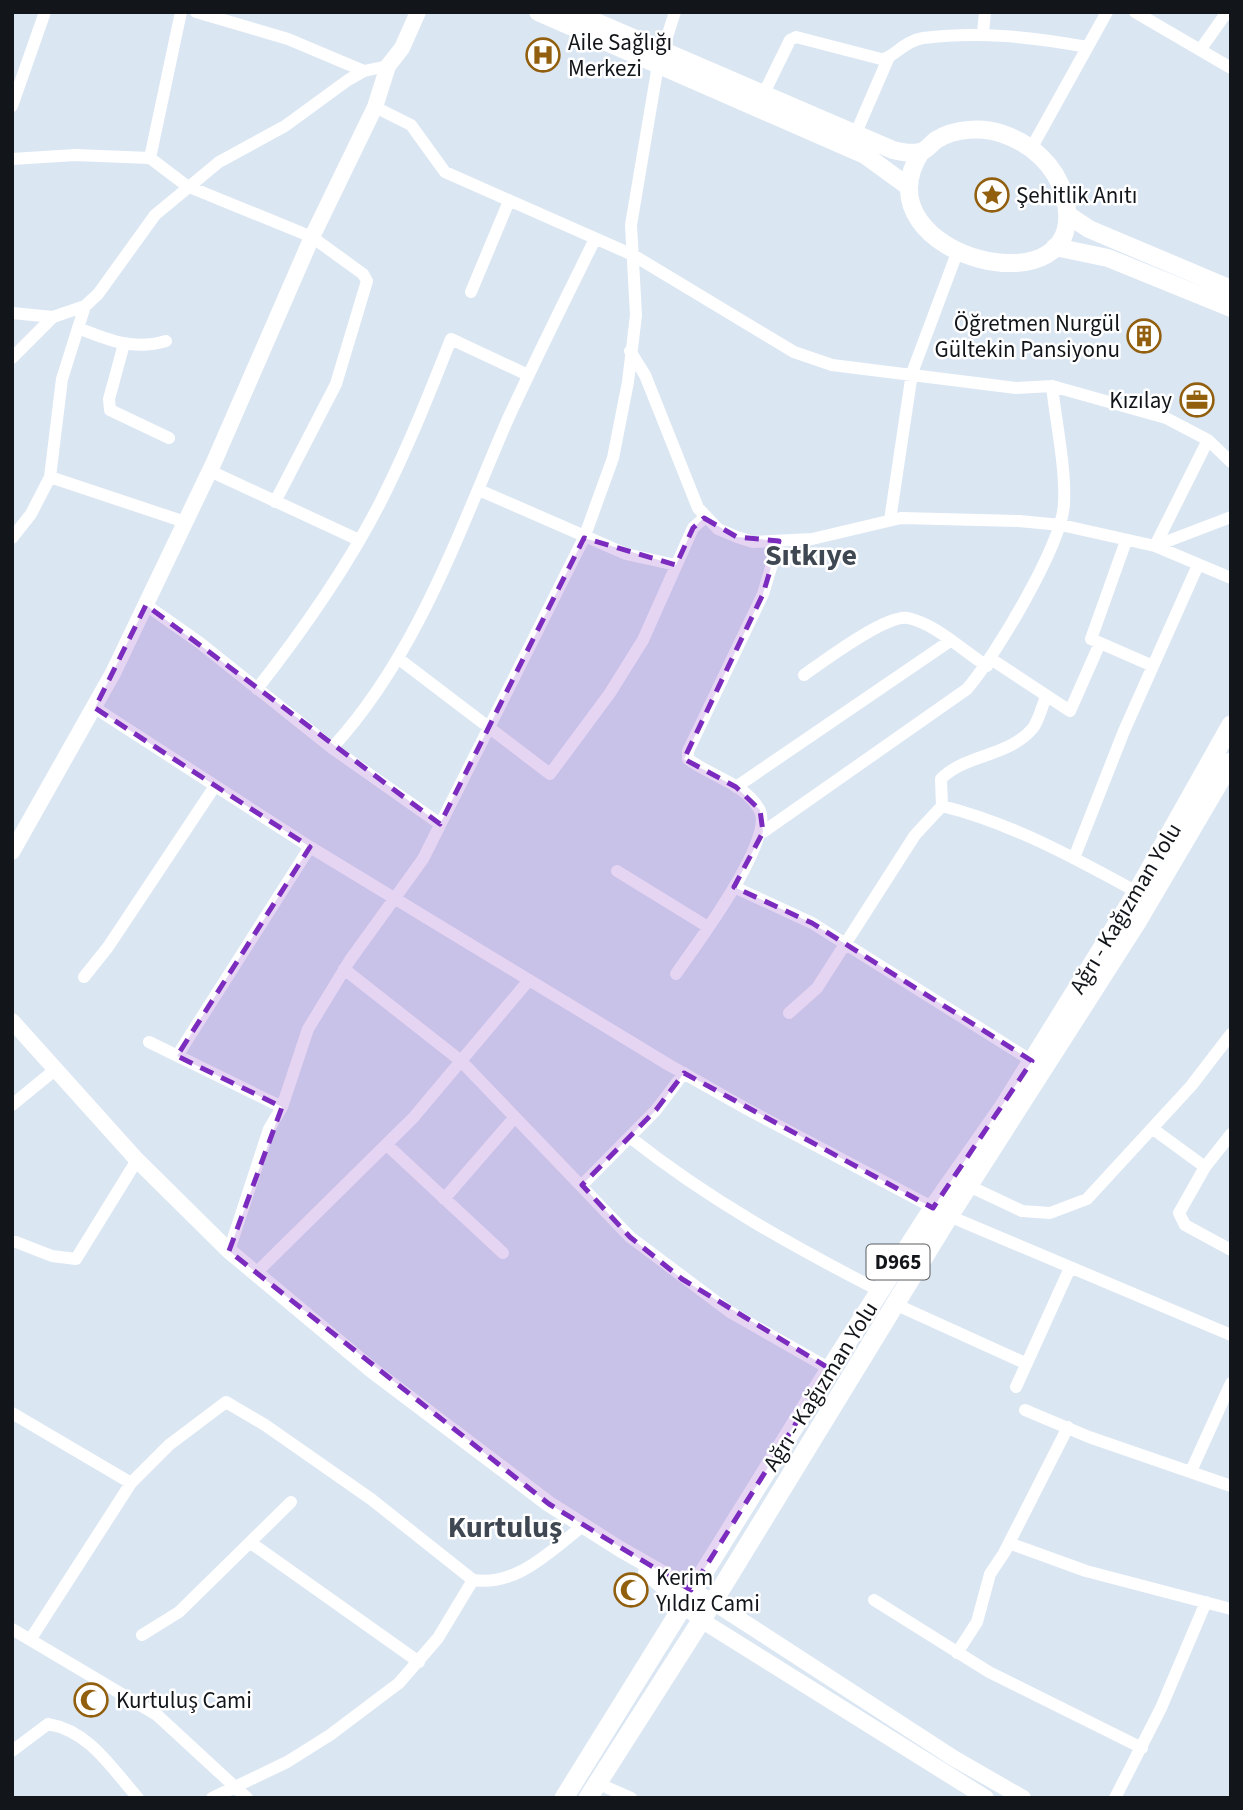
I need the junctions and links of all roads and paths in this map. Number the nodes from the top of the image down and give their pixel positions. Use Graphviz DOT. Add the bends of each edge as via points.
graph roads {
  1 [pos="45,12"];
  2 [pos="181,12"];
  3 [pos="196,12"];
  4 [pos="418,12"];
  5 [pos="538,12"];
  6 [pos="573,12"];
  7 [pos="675,12"];
  8 [pos="985,12"];
  9 [pos="1107,12"];
  10 [pos="1135,12"];
  11 [pos="1227,12"];
  12 [pos="983,33"];
  13 [pos="1087,47"];
  14 [pos="1200,51"];
  15 [pos="660,58"];
  16 [pos="888,59"];
  17 [pos="388,66"];
  18 [pos="1231,68"];
  19 [pos="364,71"];
  20 [pos="763,95"];
  21 [pos="12,106"];
  22 [pos="375,107"];
  23 [pos="855,135"];
  24 [pos="1032,147"];
  25 [pos="921,152"];
  26 [pos="149,158"];
  27 [pos="12,159"];
  28 [pos="187,186"];
  29 [pos="909,187"];
  30 [pos="509,201"];
  31 [pos="1068,215"];
  32 [pos="312,237"];
  33 [pos="595,239"];
  34 [pos="1055,247"];
  35 [pos="957,253"];
  36 [pos="633,255"];
  37 [pos="1231,289"];
  38 [pos="471,292"];
  39 [pos="85,306"];
  40 [pos="1231,308"];
  41 [pos="12,313"];
  42 [pos="53,317"];
  43 [pos="78,328"];
  44 [pos="166,341"];
  45 [pos="124,344"];
  46 [pos="630,351"];
  47 [pos="12,358"];
  48 [pos="912,373"];
  49 [pos="528,375"];
  50 [pos="1052,386"];
  51 [pos="169,438"];
  52 [pos="1208,440"];
  53 [pos="1231,462"];
  54 [pos="209,471"];
  55 [pos="50,477"];
  56 [pos="479,490"];
  57 [pos="275,502"];
  58 [pos="1231,517"];
  59 [pos="704,518"];
  60 [pos="890,520"];
  61 [pos="185,522"];
  62 [pos="1061,525"];
  63 [pos="12,538"];
  64 [pos="584,538"];
  65 [pos="359,540"];
  66 [pos="779,541"];
  67 [pos="1126,541"];
  68 [pos="1155,546"];
  69 [pos="676,565"];
  70 [pos="1198,565"];
  71 [pos="1231,578"];
  72 [pos="146,605"];
  73 [pos="950,641"];
  74 [pos="1100,643"];
  75 [pos="399,659"];
  76 [pos="989,662"];
  77 [pos="1153,666"];
  78 [pos="804,675"];
  79 [pos="257,689"];
  80 [pos="1046,697"];
  81 [pos="94,708"];
  82 [pos="1231,725"];
  83 [pos="489,726"];
  84 [pos="332,748"];
  85 [pos="1231,762"];
  86 [pos="215,786"];
  87 [pos="736,786"];
  88 [pos="942,806"];
  89 [pos="440,824"];
  90 [pos="763,832"];
  91 [pos="310,847"];
  92 [pos="12,852"];
  93 [pos="1074,858"];
  94 [pos="617,872"];
  95 [pos="734,887"];
  96 [pos="1138,892"];
  97 [pos="395,898"];
  98 [pos="709,927"];
  99 [pos="843,943"];
  100 [pos="344,969"];
  101 [pos="676,974"];
  102 [pos="84,977"];
  103 [pos="529,980"];
  104 [pos="789,1013"];
  105 [pos="12,1021"];
  106 [pos="1231,1034"];
  107 [pos="149,1042"];
  108 [pos="177,1056"];
  109 [pos="461,1061"];
  110 [pos="1032,1061"];
  111 [pos="56,1069"];
  112 [pos="684,1073"];
  113 [pos="12,1105"];
  114 [pos="282,1107"];
  115 [pos="515,1117"];
  116 [pos="1153,1129"];
  117 [pos="1231,1134"];
  118 [pos="631,1138"];
  119 [pos="387,1145"];
  120 [pos="137,1160"];
  121 [pos="1205,1167"];
  122 [pos="582,1185"];
  123 [pos="969,1186"];
  124 [pos="444,1199"];
  125 [pos="941,1212"];
  126 [pos="16,1242"];
  127 [pos="1229,1246"];
  128 [pos="229,1251"];
  129 [pos="503,1253"];
  130 [pos="1070,1268"];
  131 [pos="255,1274"];
  132 [pos="880,1291"];
  133 [pos="897,1304"];
  134 [pos="1231,1335"];
  135 [pos="1025,1363"];
  136 [pos="831,1369"];
  137 [pos="1231,1383"];
  138 [pos="1016,1387"];
  139 [pos="1025,1410"];
  140 [pos="12,1413"];
  141 [pos="1068,1427"];
  142 [pos="1191,1471"];
  143 [pos="131,1483"];
  144 [pos="1231,1486"];
  145 [pos="291,1502"];
  146 [pos="583,1526"];
  147 [pos="251,1543"];
  148 [pos="1009,1543"];
  149 [pos="473,1580"];
  150 [pos="687,1597"];
  151 [pos="874,1600"];
  152 [pos="713,1602"];
  153 [pos="1206,1602"];
  154 [pos="1231,1609"];
  155 [pos="701,1620"];
  156 [pos="12,1629"];
  157 [pos="142,1635"];
  158 [pos="30,1640"];
  159 [pos="957,1653"];
  160 [pos="419,1662"];
  161 [pos="1142,1748"];
  162 [pos="12,1751"];
  163 [pos="233,1786"];
  164 [pos="593,1790"];
  165 [pos="138,1798"];
  166 [pos="212,1798"];
  167 [pos="247,1798"];
  168 [pos="564,1798"];
  169 [pos="631,1798"];
  170 [pos="986,1798"];
  171 [pos="1023,1798"];
  172 [pos="1115,1798"];
  1 -- 21 [label="street"];
  2 -- 26 [label="street"];
  3 -- 19 [label="street" via="288,39"];
  4 -- 17 [label="street"];
  5 -- 15 [label="main road"];
  6 -- 15 [label="main road"];
  7 -- 15 [label="street"];
  8 -- 12 [label="street"];
  9 -- 13 [label="street"];
  10 -- 14 [label="street"];
  11 -- 14 [label="street"];
  12 -- 13 [label="street"];
  12 -- 16 [label="street" via="911,41"];
  13 -- 24 [label="street"];
  14 -- 18 [label="street"];
  15 -- 20 [label="main road"];
  15 -- 29 [label="main road" via="864,155"];
  15 -- 36 [label="street" via="631,225"];
  16 -- 20 [label="street" via="796,37 790,40"];
  16 -- 23 [label="street"];
  17 -- 19 [label="street"];
  17 -- 22 [label="street"];
  19 -- 28 [label="street"];
  20 -- 23 [label="main road"];
  22 -- 30 [label="street" via="411,125 445,172"];
  22 -- 32 [label="street"];
  23 -- 25 [label="main road" via="893,150"];
  24 -- 25 [label="main road" via="1000,133 976,130 951,133"];
  24 -- 31 [label="main road" via="1057,178"];
  25 -- 29 [label="main road"];
  26 -- 27 [label="street" via="75,155"];
  26 -- 28 [label="street"];
  28 -- 32 [label="street"];
  28 -- 39 [label="street" via="155,215 99,294"];
  29 -- 35 [label="main road" via="925,226"];
  30 -- 33 [label="street"];
  30 -- 38 [label="street"];
  31 -- 34 [label="main road"];
  31 -- 37 [label="main road" via="1089,229"];
  32 -- 54 [label="street"];
  32 -- 57 [label="street" via="353,265 367,281 336,384"];
  33 -- 36 [label="street"];
  33 -- 49 [label="street"];
  34 -- 35 [label="main road" via="1039,259 1018,265"];
  34 -- 40 [label="main road" via="1108,258"];
  35 -- 48 [label="street"];
  36 -- 46 [label="street" via="636,315"];
  36 -- 48 [label="street" via="794,352 832,365"];
  39 -- 42 [label="street"];
  39 -- 43 [label="street"];
  41 -- 42 [label="street"];
  42 -- 47 [label="street"];
  43 -- 45 [label="street"];
  43 -- 55 [label="street" via="62,379"];
  44 -- 45 [label="street" via="150,346"];
  45 -- 51 [label="street" via="110,410"];
  46 -- 59 [label="street" via="645,374"];
  46 -- 64 [label="street" via="613,457"];
  48 -- 50 [label="street" via="1016,388"];
  48 -- 60 [label="street"];
  49 -- 56 [label="street"];
  49 -- 65 [label="street" via="451,339 412,437"];
  50 -- 52 [label="street" via="1166,418"];
  50 -- 62 [label="street" via="1064,488"];
  52 -- 53 [label="street"];
  52 -- 68 [label="street"];
  54 -- 57 [label="street"];
  54 -- 61 [label="street"];
  55 -- 61 [label="street"];
  55 -- 63 [label="street"];
  56 -- 64 [label="street"];
  56 -- 75 [label="street"];
  57 -- 65 [label="street"];
  58 -- 68 [label="street"];
  59 -- 66 [label="street" via="753,542"];
  59 -- 69 [label="street" via="692,527"];
  60 -- 62 [label="street"];
  60 -- 66 [label="street" via="812,539"];
  61 -- 72 [label="street"];
  62 -- 67 [label="street"];
  62 -- 76 [label="street"];
  64 -- 69 [label="street" via="650,562"];
  64 -- 83 [label="street"];
  65 -- 79 [label="street"];
  66 -- 87 [label="street" via="764,594 688,751 688,760"];
  67 -- 68 [label="street"];
  67 -- 74 [label="street" via="1091,639"];
  68 -- 70 [label="street"];
  69 -- 83 [label="street" via="643,640 550,774"];
  70 -- 71 [label="street"];
  70 -- 77 [label="street"];
  72 -- 79 [label="street"];
  72 -- 81 [label="street"];
  73 -- 76 [label="street"];
  73 -- 78 [label="street" via="904,617"];
  73 -- 87 [label="street"];
  74 -- 77 [label="street"];
  74 -- 80 [label="street" via="1070,711"];
  75 -- 83 [label="street"];
  75 -- 84 [label="street" via="367,708"];
  76 -- 80 [label="street"];
  76 -- 90 [label="street" via="967,689"];
  77 -- 93 [label="street"];
  79 -- 84 [label="street"];
  80 -- 88 [label="street" via="1034,727 1014,743 950,769 941,779"];
  81 -- 86 [label="street"];
  81 -- 92 [label="street"];
  82 -- 96 [label="main road, Ağrı - Kağızman Yolu / D965"];
  83 -- 89 [label="street"];
  84 -- 89 [label="street"];
  85 -- 123 [label="main road, Ağrı - Kağızman Yolu / D965" via="1137,922"];
  86 -- 91 [label="street"];
  86 -- 102 [label="street"];
  87 -- 90 [label="street" via="760,810"];
  88 -- 93 [label="street" via="967,812"];
  88 -- 99 [label="street" via="915,835"];
  89 -- 97 [label="street" via="423,859"];
  90 -- 95 [label="street"];
  91 -- 97 [label="street"];
  91 -- 108 [label="street"];
  93 -- 96 [label="street"];
  94 -- 98 [label="street"];
  95 -- 98 [label="street"];
  95 -- 99 [label="street" via="812,923"];
  96 -- 110 [label="main road, Ağrı - Kağızman Yolu / D965"];
  97 -- 100 [label="street"];
  97 -- 103 [label="street"];
  98 -- 101 [label="street"];
  99 -- 104 [label="street" via="817,988"];
  99 -- 110 [label="street"];
  100 -- 109 [label="street"];
  100 -- 114 [label="street" via="308,1029"];
  103 -- 109 [label="street"];
  103 -- 112 [label="street"];
  105 -- 111 [label="street"];
  106 -- 116 [label="street"];
  107 -- 108 [label="street"];
  108 -- 114 [label="street"];
  109 -- 115 [label="street"];
  109 -- 119 [label="street"];
  110 -- 125 [label="main road, Ağrı - Kağızman Yolu / D965"];
  111 -- 113 [label="street"];
  111 -- 120 [label="street"];
  112 -- 118 [label="street"];
  112 -- 125 [label="street"];
  114 -- 128 [label="street" via="269,1129"];
  115 -- 122 [label="street"];
  115 -- 124 [label="street"];
  116 -- 121 [label="street"];
  116 -- 123 [label="street" via="1102,1186 1070,1208 1050,1213 1022,1211"];
  117 -- 121 [label="street"];
  118 -- 122 [label="street"];
  118 -- 132 [label="street" via="721,1203"];
  119 -- 124 [label="street"];
  119 -- 131 [label="street"];
  120 -- 126 [label="street" via="76,1259 52,1256"];
  120 -- 128 [label="street"];
  121 -- 127 [label="street" via="1181,1206 1181,1220 1190,1229"];
  122 -- 136 [label="street" via="630,1237 682,1279"];
  123 -- 125 [label="main road, Ağrı - Kağızman Yolu / D965"];
  124 -- 129 [label="street"];
  125 -- 130 [label="street"];
  125 -- 132 [label="main road, Ağrı - Kağızman Yolu / D965"];
  125 -- 133 [label="main road, Ağrı - Kağızman Yolu / D965"];
  128 -- 131 [label="street"];
  130 -- 134 [label="street"];
  130 -- 135 [label="street"];
  131 -- 146 [label="street" via="373,1371"];
  132 -- 136 [label="main road, Ağrı - Kağızman Yolu / D965"];
  133 -- 135 [label="street"];
  133 -- 152 [label="main road, Ağrı - Kağızman Yolu / D965"];
  135 -- 138 [label="street"];
  136 -- 150 [label="main road, Ağrı - Kağızman Yolu / D965"];
  137 -- 142 [label="street"];
  139 -- 141 [label="street"];
  140 -- 143 [label="street"];
  141 -- 142 [label="street"];
  141 -- 148 [label="street"];
  142 -- 144 [label="street"];
  143 -- 149 [label="street" via="169,1445 226,1402 371,1499"];
  143 -- 158 [label="street"];
  145 -- 147 [label="street"];
  146 -- 149 [label="street" via="514,1576"];
  146 -- 150 [label="street"];
  147 -- 157 [label="street" via="179,1612"];
  147 -- 160 [label="street"];
  148 -- 153 [label="street" via="1086,1571"];
  148 -- 159 [label="street" via="990,1574 977,1622"];
  149 -- 160 [label="street"];
  150 -- 152 [label="street"];
  150 -- 155 [label="street"];
  150 -- 168 [label="main road, Ağrı - Kağızman Yolu / D965"];
  151 -- 159 [label="street"];
  152 -- 155 [label="main road, Ağrı - Kağızman Yolu / D965"];
  152 -- 171 [label="street" via="954,1759"];
  153 -- 154 [label="street"];
  153 -- 161 [label="street"];
  155 -- 164 [label="main road, Ağrı - Kağızman Yolu / D965"];
  155 -- 170 [label="street"];
  156 -- 158 [label="street"];
  158 -- 163 [label="street" via="157,1715"];
  159 -- 161 [label="street"];
  160 -- 163 [label="street" via="399,1684 330,1735 287,1762"];
  161 -- 172 [label="street"];
  162 -- 165 [label="street" via="48,1724 60,1726 93,1745"];
  163 -- 166 [label="street"];
  163 -- 167 [label="street"];
  164 -- 169 [label="street"];
}
